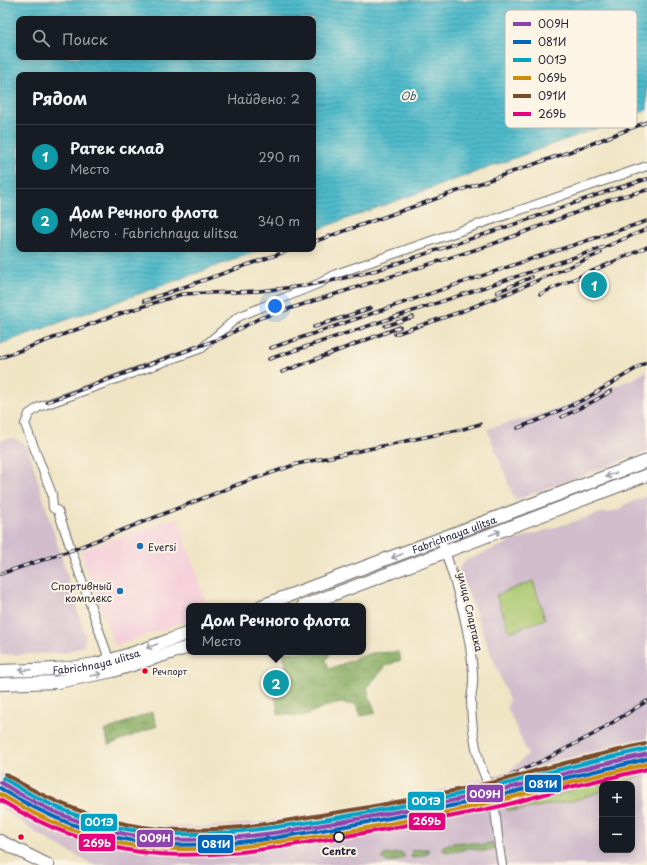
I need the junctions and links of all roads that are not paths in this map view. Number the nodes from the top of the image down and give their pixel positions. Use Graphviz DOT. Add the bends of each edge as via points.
graph roads {
  1 [pos="647,166"];
  2 [pos="647,461"];
  3 [pos="647,475"];
  4 [pos="441,540"];
  5 [pos="445,552"];
  6 [pos="269,603"];
  7 [pos="311,603"];
  8 [pos="186,633"];
  9 [pos="186,647"];
  10 [pos="112,666"];
  11 [pos="0,671"];
  12 [pos="0,684"];
  13 [pos="0,841"];
  14 [pos="48,865"];
  15 [pos="502,865"];
  1 -- 10 [label="street" via="336,274 238,317 202,348 39,407 28,414 25,424 52,494 53,508 58,511"];
  2 -- 4 [label="main road, Fabrichnaya ulitsa, one-way"];
  5 -- 3 [label="main road, Fabrichnaya ulitsa, one-way"];
  4 -- 5 [label="street, улица Спартака"];
  4 -- 6 [label="main road, Fabrichnaya ulitsa, one-way"];
  5 -- 7 [label="main road, Fabrichnaya ulitsa"];
  5 -- 15 [label="street, улица Спартака, bridge" via="470,640 474,675 471,701 474,741 494,800"];
  8 -- 10 [label="main road, Fabrichnaya ulitsa, one-way"];
  9 -- 10 [label="main road, Fabrichnaya ulitsa"];
  10 -- 11 [label="main road, Fabrichnaya ulitsa, one-way" via="94,664"];
  12 -- 10 [label="main road, Fabrichnaya ulitsa, one-way" via="58,682"];
  13 -- 14 [label="main road"];
}
